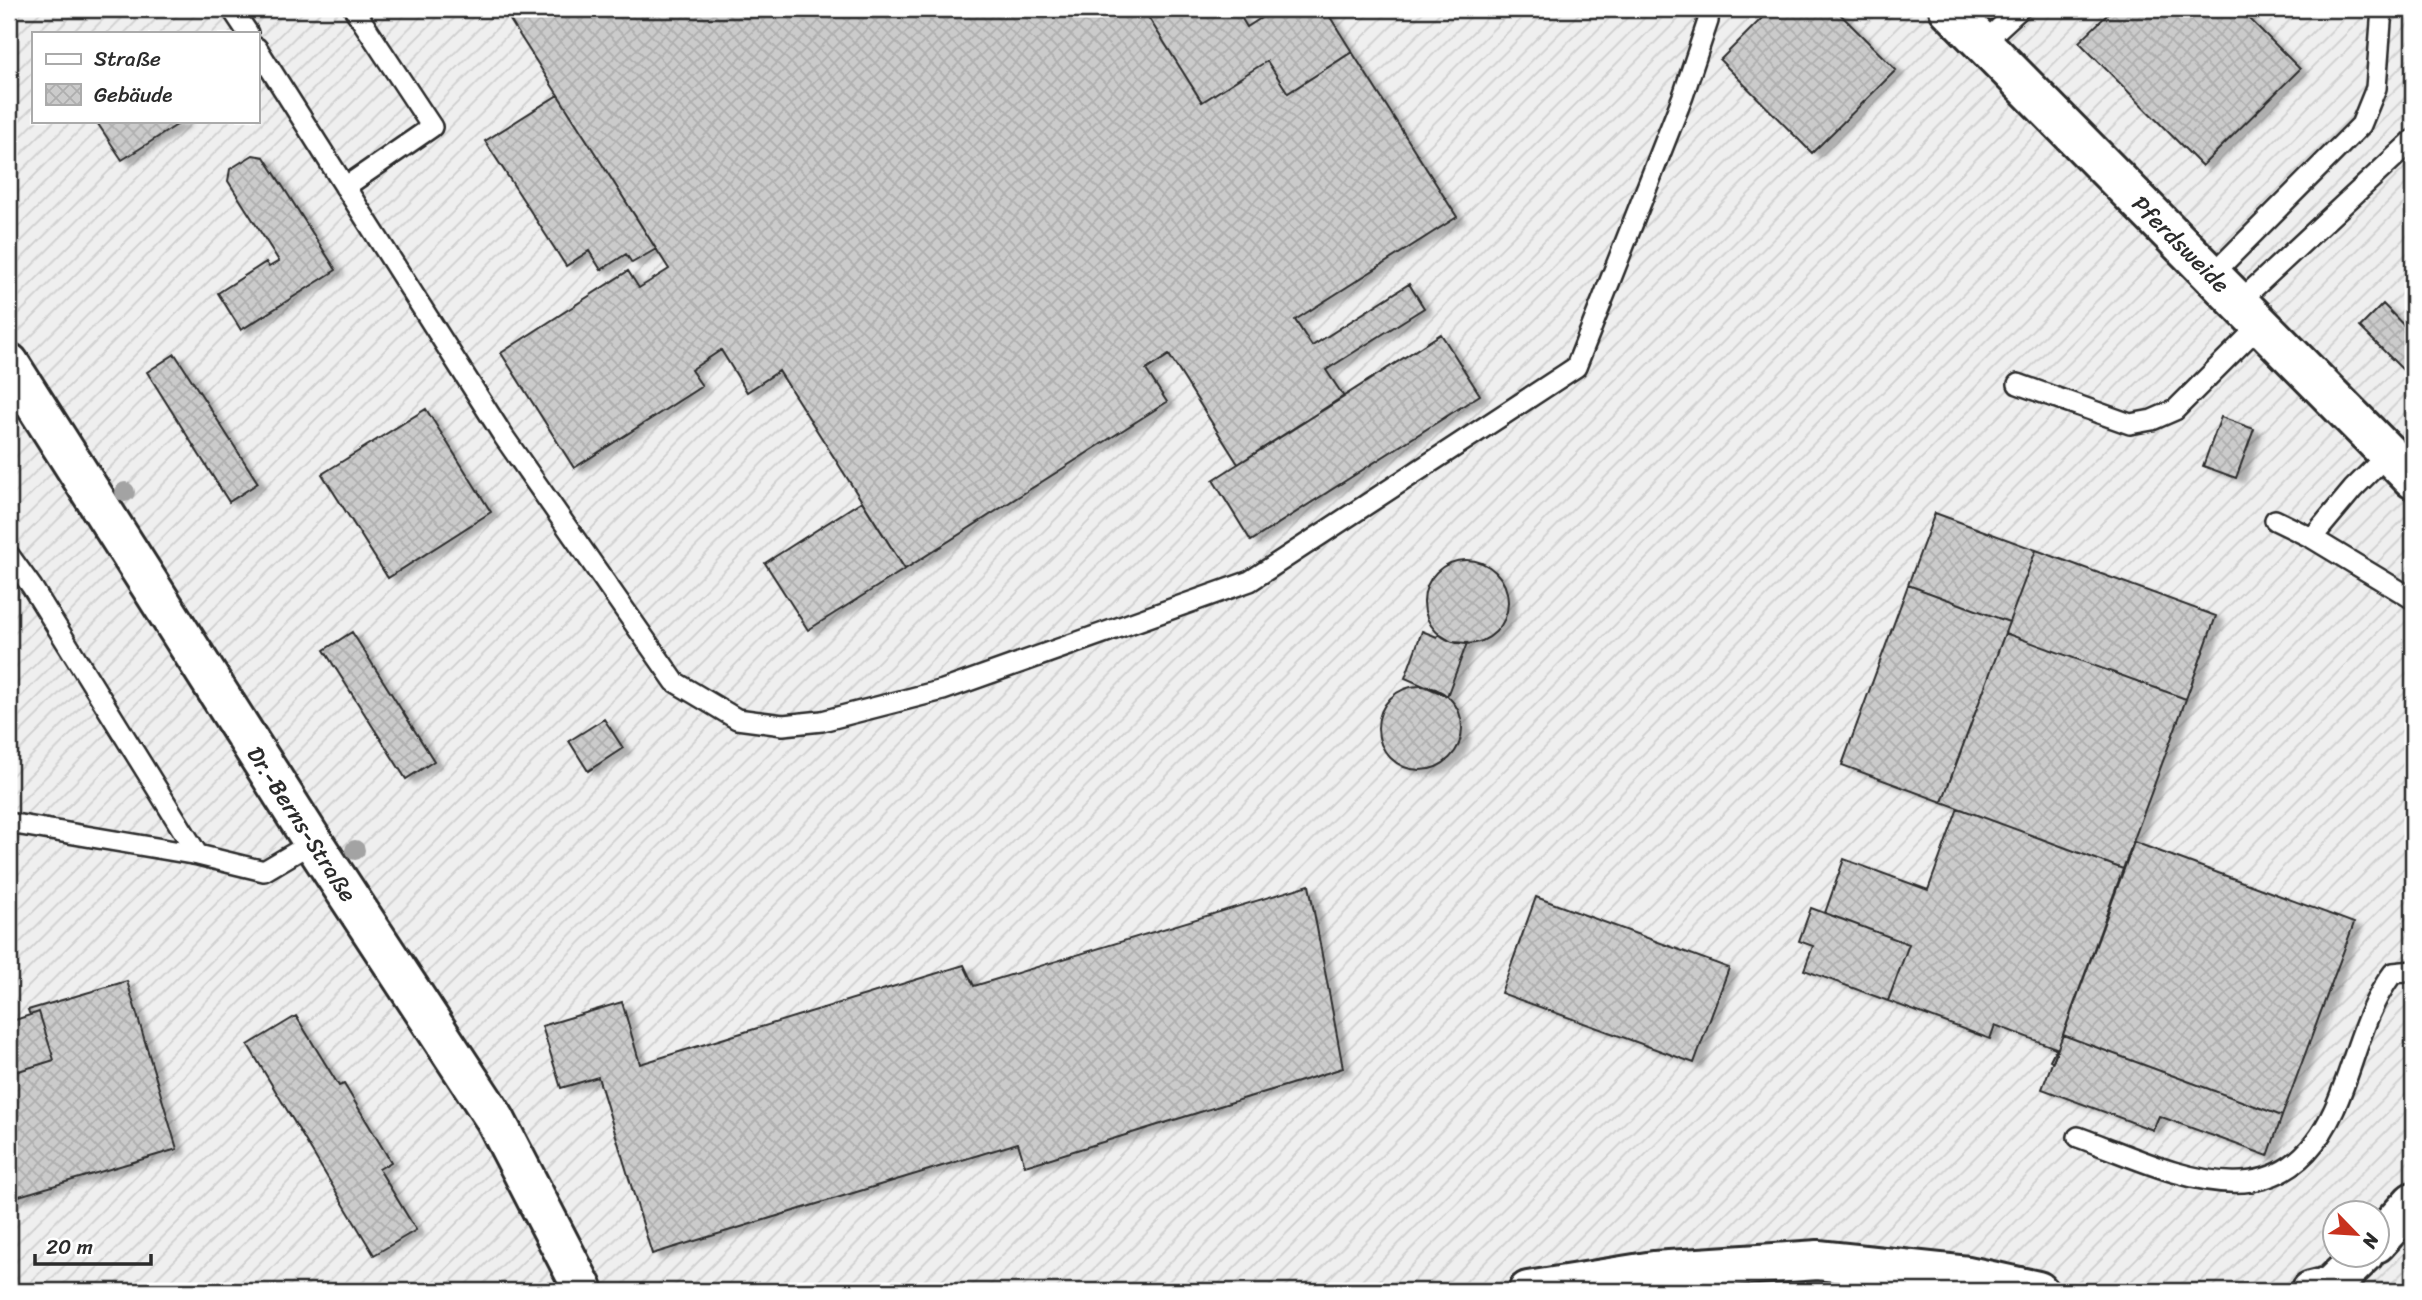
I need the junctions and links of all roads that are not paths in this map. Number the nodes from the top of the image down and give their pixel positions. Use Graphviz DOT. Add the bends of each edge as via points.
graph roads {
  1 [pos="232,9"];
  2 [pos="354,9"];
  3 [pos="1709,9"];
  4 [pos="1949,9"];
  5 [pos="2020,9"];
  6 [pos="2382,9"];
  7 [pos="247,32"];
  8 [pos="1983,43"];
  9 [pos="259,51"];
  10 [pos="2413,141"];
  11 [pos="345,187"];
  12 [pos="2212,275"];
  13 [pos="2250,313"];
  14 [pos="9,363"];
  15 [pos="2018,384"];
  16 [pos="2401,466"];
  17 [pos="2275,520"];
  18 [pos="2312,538"];
  19 [pos="9,555"];
  20 [pos="2413,599"];
  21 [pos="9,823"];
  22 [pos="313,842"];
  23 [pos="198,855"];
  24 [pos="2413,971"];
  25 [pos="2078,1137"];
  26 [pos="2413,1202"];
  27 [pos="2390,1227"];
  28 [pos="2349,1268"];
  29 [pos="2325,1289"];
  30 [pos="583,1291"];
  31 [pos="1528,1291"];
  32 [pos="2038,1291"];
  1 -- 7 [label="lane"];
  2 -- 11 [label="lane" via="432,127"];
  3 -- 11 [label="lane" via="1683,96 1576,367 1250,581 943,690 822,721 783,724 737,719 676,682 504,437"];
  4 -- 8 [label="street, Pferdsweide"];
  5 -- 8 [label="lane"];
  6 -- 12 [label="lane" via="2376,88 2361,125"];
  8 -- 12 [label="street, Pferdsweide"];
  9 -- 11 [label="lane"];
  10 -- 13 [label="lane"];
  12 -- 13 [label="street, Pferdsweide"];
  13 -- 15 [label="lane" via="2175,410 2152,420 2130,424"];
  13 -- 16 [label="street, Pferdsweide"];
  14 -- 22 [label="street, Dr.-Berns-Straße"];
  16 -- 18 [label="lane" via="2353,489"];
  17 -- 18 [label="lane"];
  18 -- 20 [label="lane"];
  19 -- 23 [label="lane"];
  21 -- 23 [label="lane"];
  22 -- 23 [label="lane" via="264,871"];
  22 -- 30 [label="street, Dr.-Berns-Straße" via="495,1119"];
  24 -- 25 [label="lane" via="2393,973 2375,996 2334,1111 2311,1148 2288,1168 2254,1182 2207,1183"];
  26 -- 27 [label="street"];
  28 -- 29 [label="street"];
  31 -- 32 [label="street" via="1654,1271 1818,1260 1968,1276"];
}
